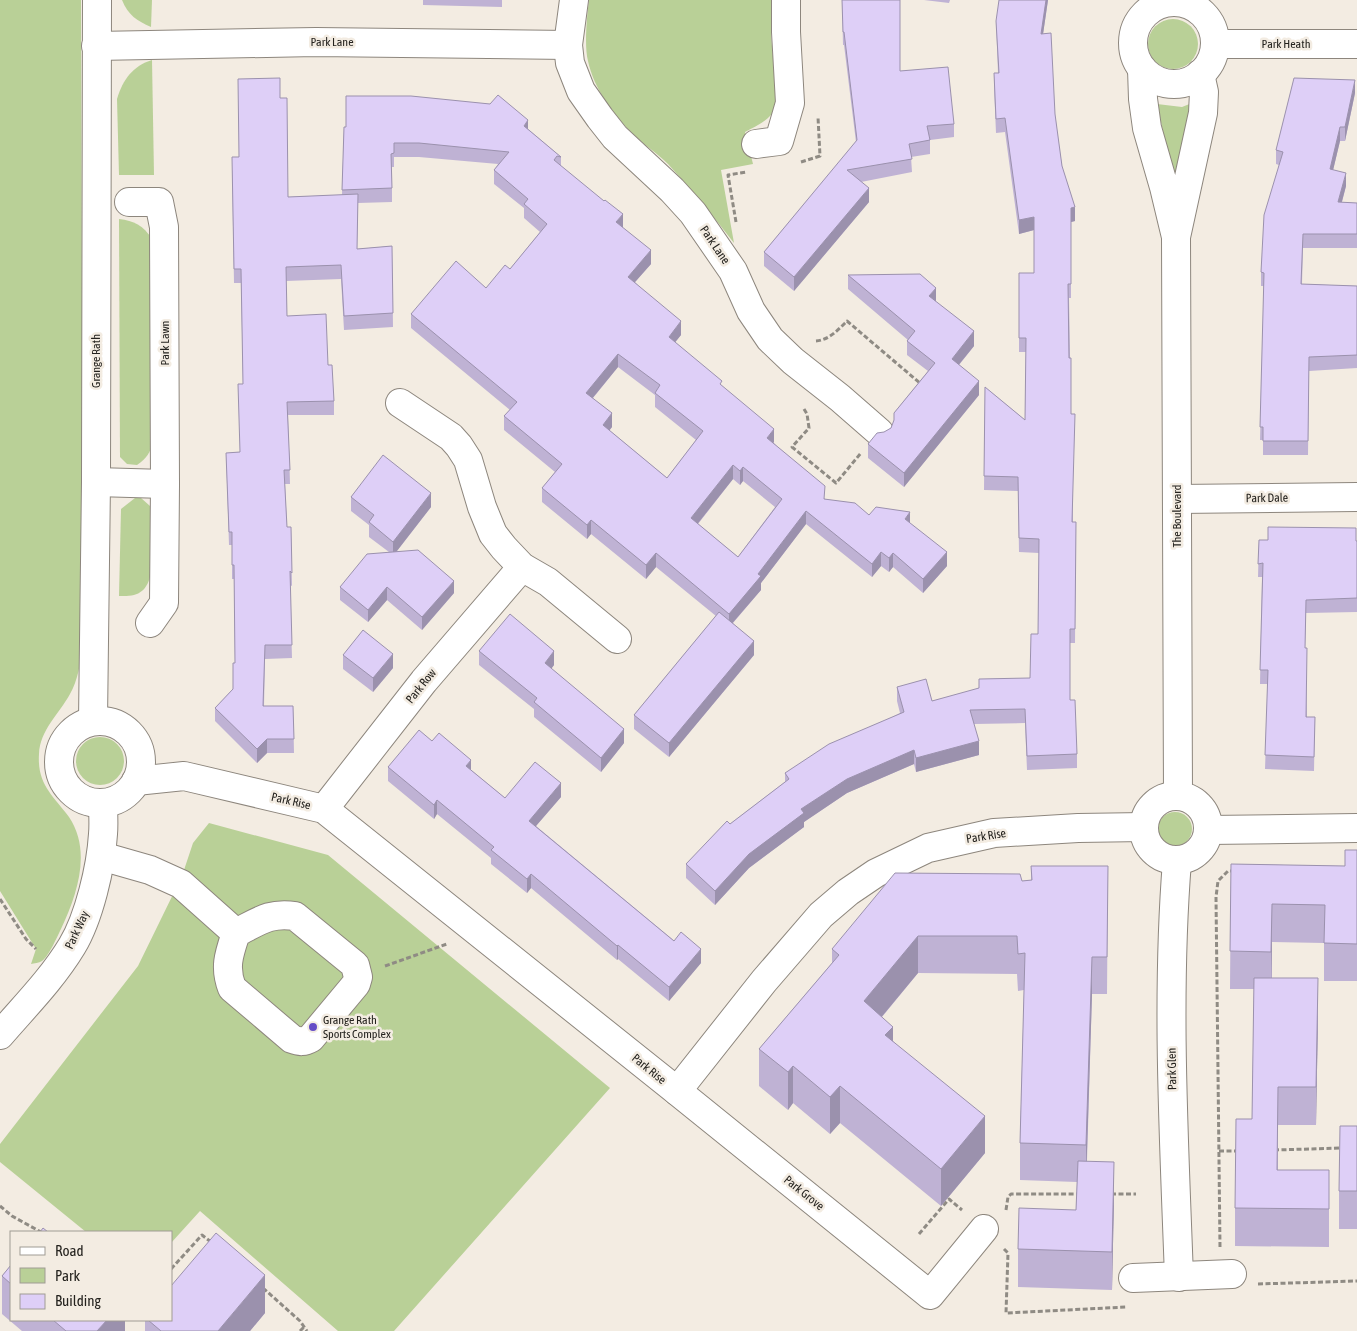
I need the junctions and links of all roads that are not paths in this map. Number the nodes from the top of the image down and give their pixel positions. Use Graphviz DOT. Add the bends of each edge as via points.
graph roads {
  1 [pos="96,0"];
  2 [pos="574,0"];
  3 [pos="786,0"];
  4 [pos="1204,6"];
  5 [pos="1139,12"];
  6 [pos="1216,44"];
  7 [pos="1357,44"];
  8 [pos="568,45"];
  9 [pos="96,46"];
  10 [pos="1142,69"];
  11 [pos="1200,74"];
  12 [pos="756,144"];
  13 [pos="129,202"];
  14 [pos="1176,238"];
  15 [pos="400,404"];
  16 [pos="879,432"];
  17 [pos="96,482"];
  18 [pos="166,484"];
  19 [pos="1357,497"];
  20 [pos="1177,498"];
  21 [pos="522,567"];
  22 [pos="150,623"];
  23 [pos="617,639"];
  24 [pos="93,721"];
  25 [pos="136,780"];
  26 [pos="1178,795"];
  27 [pos="103,803"];
  28 [pos="324,809"];
  29 [pos="1144,828"];
  30 [pos="1357,828"];
  31 [pos="1208,830"];
  32 [pos="101,856"];
  33 [pos="1177,861"];
  34 [pos="236,933"];
  35 [pos="0,1035"];
  36 [pos="677,1091"];
  37 [pos="986,1231"];
  38 [pos="1232,1274"];
  39 [pos="1179,1277"];
  40 [pos="1133,1278"];
  1 -- 9 [label="street, Grange Rath"];
  2 -- 8 [label="street, Park Lane"];
  3 -- 12 [label="street" via="790,104 779,141"];
  4 -- 5 [label="street" via="1168,2 1145,13"];
  4 -- 6 [label="street"];
  5 -- 10 [label="street" via="1133,47"];
  6 -- 7 [label="street, Park Heath"];
  6 -- 11 [label="street" via="1214,55"];
  8 -- 9 [label="street, Park Lane" via="316,42"];
  8 -- 16 [label="street, Park Lane" via="570,63 581,91 615,137 693,213 733,272 750,308 770,339 793,362"];
  9 -- 17 [label="street, Grange Rath"];
  10 -- 11 [label="street" via="1164,83 1189,81"];
  10 -- 14 [label="street, The Boulevard" via="1148,128"];
  11 -- 14 [label="street, The Boulevard" via="1204,92 1203,113"];
  13 -- 18 [label="street, Park Lawn" via="159,202 164,227"];
  14 -- 20 [label="street, The Boulevard"];
  15 -- 21 [label="street" via="451,437 459,446 468,460 493,534"];
  17 -- 18 [label="street"];
  17 -- 24 [label="street, Grange Rath"];
  18 -- 22 [label="street, Park Lawn" via="164,603"];
  19 -- 20 [label="street, Park Dale"];
  20 -- 26 [label="street, The Boulevard"];
  21 -- 23 [label="street" via="548,582"];
  21 -- 28 [label="street, Park Row" via="424,681"];
  24 -- 25 [label="street" via="118,725 137,743 141,756"];
  24 -- 27 [label="street" via="69,734 58,760 66,786 76,796 89,802"];
  25 -- 27 [label="street" via="128,792"];
  25 -- 28 [label="street, Park Rise" via="184,776"];
  26 -- 29 [label="street" via="1154,804 1146,814"];
  26 -- 31 [label="street" via="1198,804 1205,813"];
  27 -- 32 [label="street, Park Way"];
  28 -- 36 [label="street, Park Rise"];
  29 -- 33 [label="street" via="1146,840 1153,851 1163,858"];
  29 -- 36 [label="street, Park Rise" via="994,832 928,848 876,873 821,915"];
  30 -- 31 [label="street"];
  31 -- 33 [label="street" via="1208,838 1201,849 1190,858"];
  32 -- 34 [label="street" via="150,870 181,884"];
  32 -- 35 [label="street, Park Way" via="86,917 72,945 56,970"];
  33 -- 39 [label="street, Park Glen" via="1171,1054"];
  34 -- 34 [label="street" via="228,960 232,988 298,1042 311,1038 356,984 358,974 354,965 295,916 268,916"];
  36 -- 37 [label="street, Park Grove" via="930,1295"];
  38 -- 39 [label="street"];
  39 -- 40 [label="street"];
}
